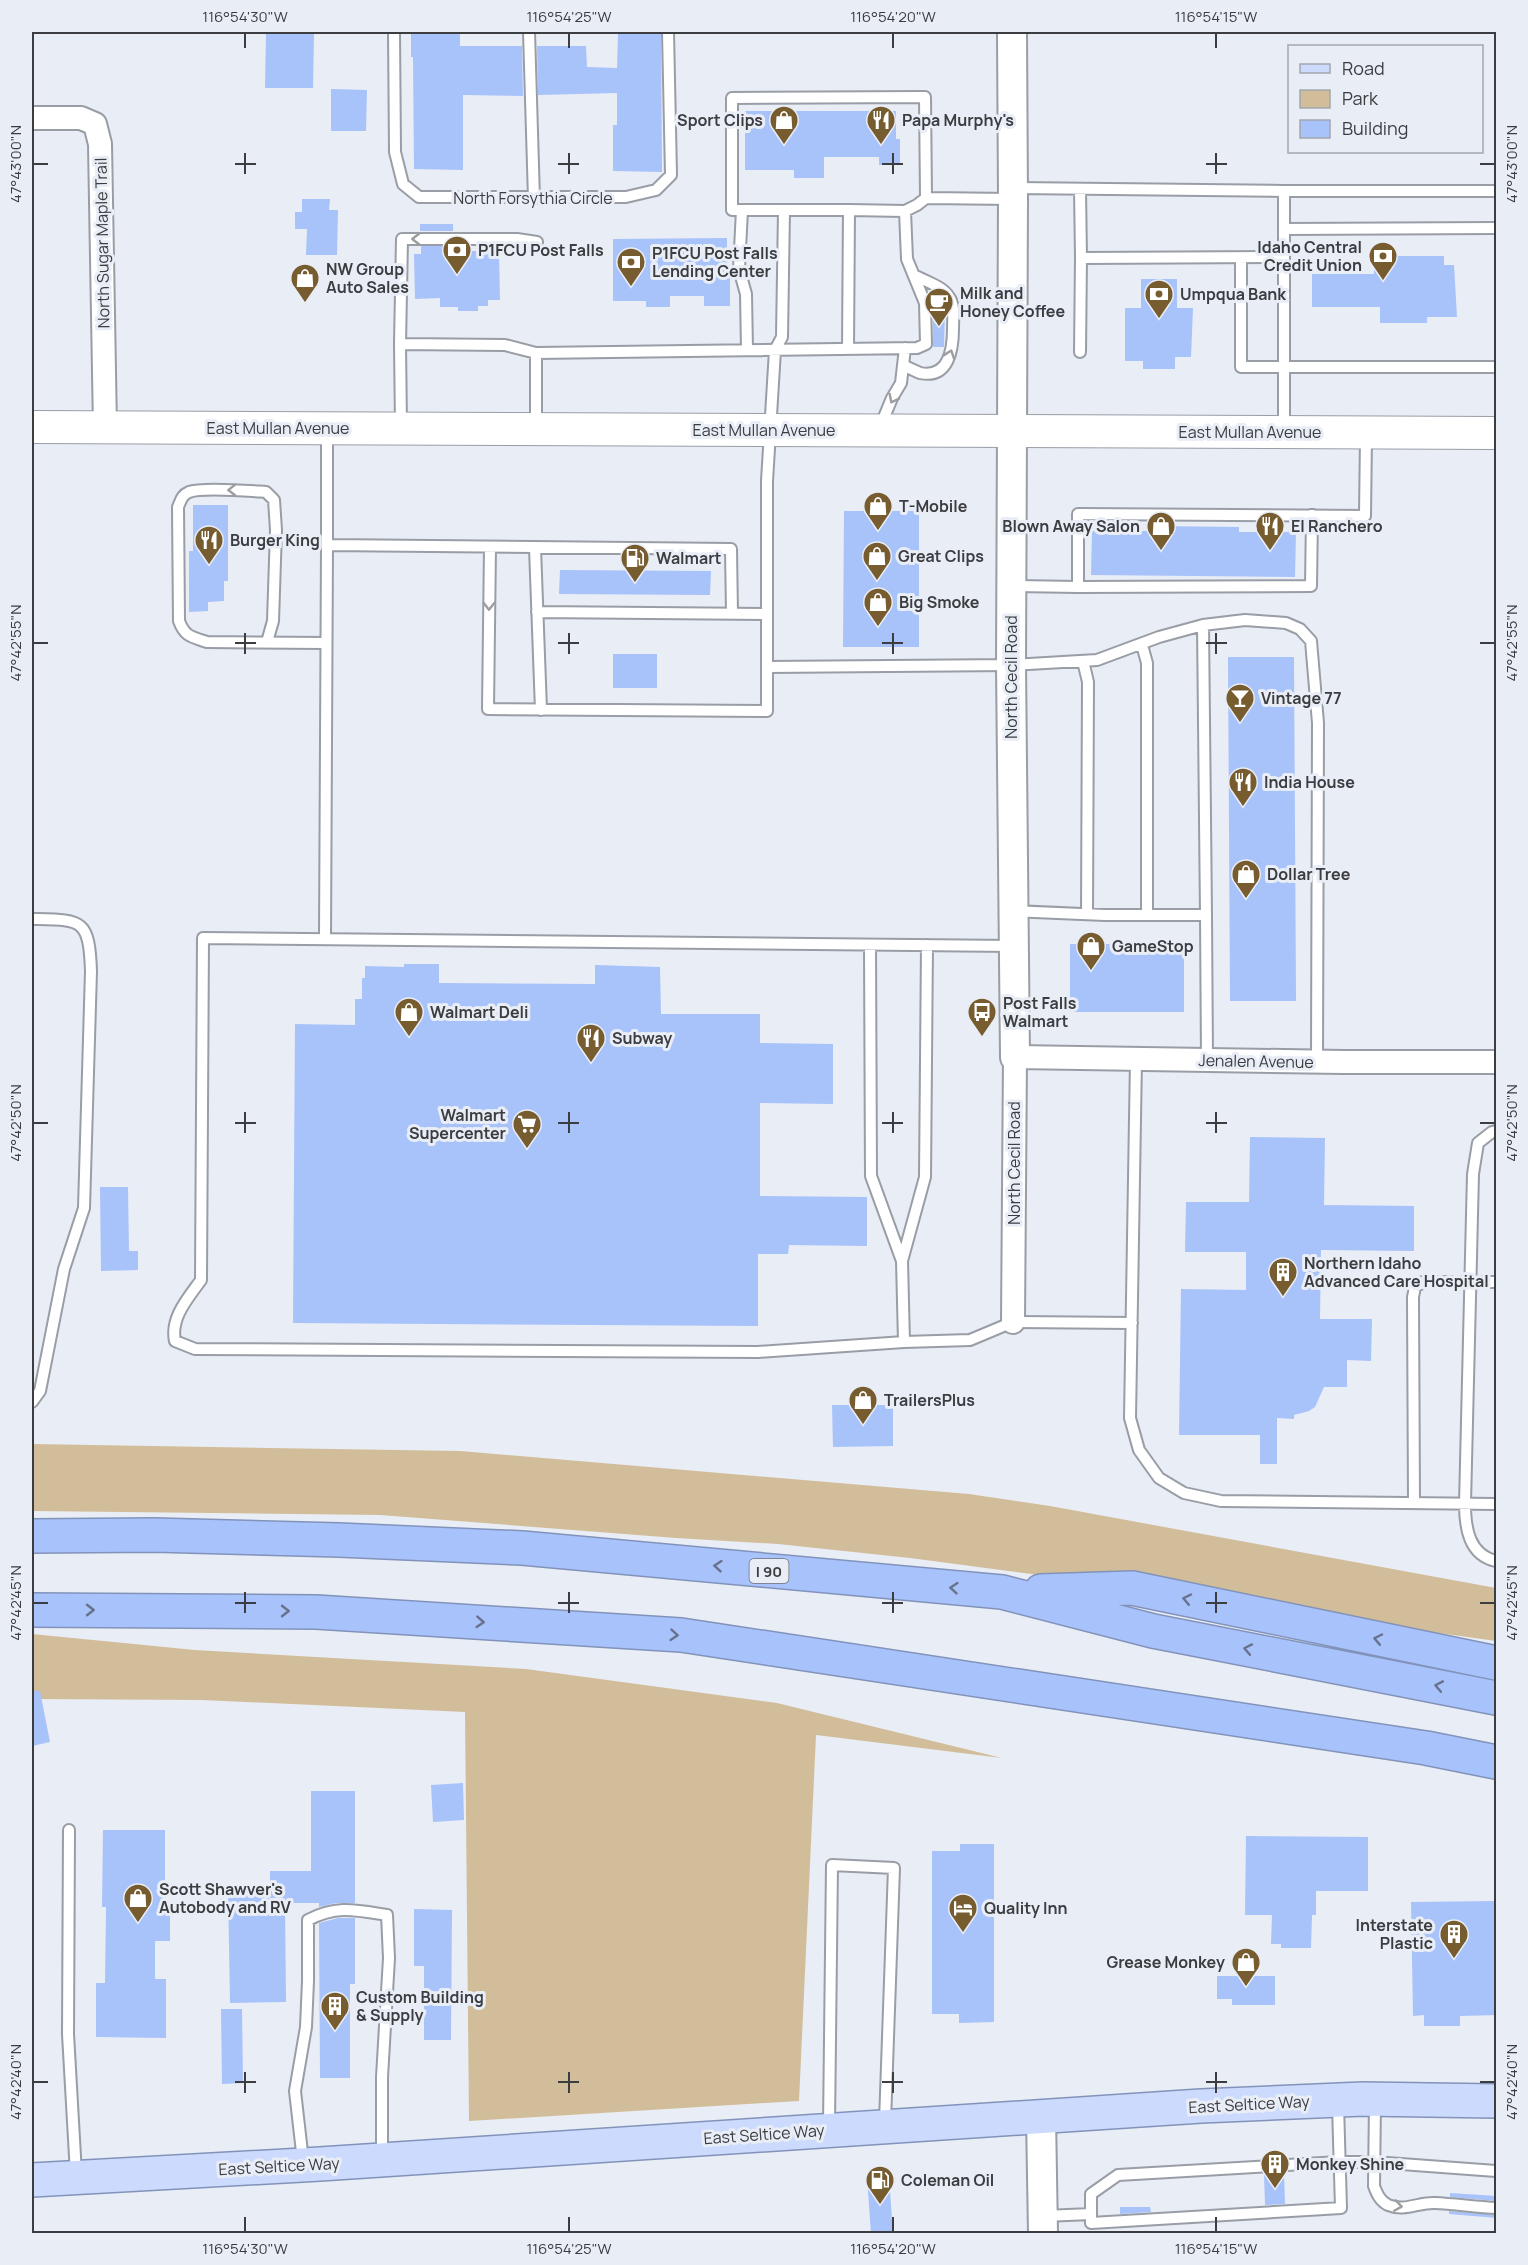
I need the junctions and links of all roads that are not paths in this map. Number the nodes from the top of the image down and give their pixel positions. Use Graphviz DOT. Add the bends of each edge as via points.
graph roads {
  1 [pos="394,32"];
  2 [pos="529,32"];
  3 [pos="668,32"];
  4 [pos="1012,32"];
  5 [pos="32,118"];
  6 [pos="1080,189"];
  7 [pos="1284,191"];
  8 [pos="1497,191"];
  9 [pos="1013,193"];
  10 [pos="926,198"];
  11 [pos="534,199"];
  12 [pos="742,210"];
  13 [pos="784,210"];
  14 [pos="849,210"];
  15 [pos="904,211"];
  16 [pos="1497,228"];
  17 [pos="1284,229"];
  18 [pos="537,243"];
  19 [pos="1284,257"];
  20 [pos="1081,258"];
  21 [pos="1241,258"];
  22 [pos="913,275"];
  23 [pos="400,344"];
  24 [pos="905,348"];
  25 [pos="848,349"];
  26 [pos="747,350"];
  27 [pos="775,350"];
  28 [pos="1080,352"];
  29 [pos="536,353"];
  30 [pos="903,365"];
  31 [pos="1497,367"];
  32 [pos="1284,368"];
  33 [pos="32,427"];
  34 [pos="105,428"];
  35 [pos="327,429"];
  36 [pos="401,429"];
  37 [pos="536,430"];
  38 [pos="770,430"];
  39 [pos="878,431"];
  40 [pos="1012,431"];
  41 [pos="1284,432"];
  42 [pos="1366,433"];
  43 [pos="1497,433"];
  44 [pos="1312,515"];
  45 [pos="327,545"];
  46 [pos="490,548"];
  47 [pos="535,548"];
  48 [pos="1011,586"];
  49 [pos="1078,587"];
  50 [pos="537,612"];
  51 [pos="732,614"];
  52 [pos="767,614"];
  53 [pos="1203,625"];
  54 [pos="267,642"];
  55 [pos="326,643"];
  56 [pos="1142,645"];
  57 [pos="1083,661"];
  58 [pos="1011,664"];
  59 [pos="767,667"];
  60 [pos="541,710"];
  61 [pos="1013,911"];
  62 [pos="1087,914"];
  63 [pos="1147,915"];
  64 [pos="1206,915"];
  65 [pos="32,919"];
  66 [pos="326,939"];
  67 [pos="870,945"];
  68 [pos="927,945"];
  69 [pos="1013,946"];
  70 [pos="1015,1057"];
  71 [pos="1136,1059"];
  72 [pos="1207,1060"];
  73 [pos="1317,1062"];
  74 [pos="1497,1062"];
  75 [pos="1497,1131"];
  76 [pos="902,1261"];
  77 [pos="1470,1282"];
  78 [pos="1497,1282"];
  79 [pos="1013,1322"];
  80 [pos="1132,1323"];
  81 [pos="904,1342"];
  82 [pos="32,1402"];
  83 [pos="1414,1503"];
  84 [pos="1465,1504"];
  85 [pos="1497,1504"];
  86 [pos="32,1536"];
  87 [pos="1497,1561"];
  88 [pos="1002,1592"];
  89 [pos="32,1610"];
  90 [pos="1497,1663"];
  91 [pos="1497,1698"];
  92 [pos="1426,1748"];
  93 [pos="1497,1762"];
  94 [pos="1497,1770"];
  95 [pos="69,1830"];
  96 [pos="1375,2099"];
  97 [pos="1337,2100"];
  98 [pos="1497,2101"];
  99 [pos="1041,2116"];
  100 [pos="885,2126"];
  101 [pos="829,2130"];
  102 [pos="382,2159"];
  103 [pos="1339,2162"];
  104 [pos="1374,2162"];
  105 [pos="304,2164"];
  106 [pos="1497,2171"];
  107 [pos="76,2178"];
  108 [pos="32,2180"];
  109 [pos="1497,2208"];
  110 [pos="1091,2214"];
  111 [pos="1043,2225"];
  1 -- 11 [label="lane, North Forsythia Circle" via="395,152 403,184 419,197"];
  2 -- 11 [label="lane"];
  3 -- 11 [label="lane, North Forsythia Circle" via="671,175 657,190 626,197"];
  4 -- 9 [label="street, North Cecil Road"];
  5 -- 34 [label="street, North Sugar Maple Trail" via="81,118 95,124 100,144"];
  6 -- 7 [label="lane"];
  6 -- 9 [label="lane"];
  6 -- 20 [label="lane"];
  7 -- 8 [label="lane"];
  7 -- 17 [label="lane"];
  9 -- 10 [label="lane"];
  9 -- 40 [label="street, North Cecil Road"];
  10 -- 12 [label="lane" via="925,97 732,98 732,210"];
  10 -- 15 [label="lane"];
  12 -- 13 [label="lane"];
  12 -- 26 [label="lane" via="739,269 746,294"];
  13 -- 14 [label="lane"];
  13 -- 27 [label="lane" via="782,337"];
  14 -- 15 [label="lane"];
  14 -- 25 [label="lane"];
  15 -- 22 [label="lane" via="907,259"];
  16 -- 17 [label="lane"];
  17 -- 19 [label="lane"];
  18 -- 23 [label="lane, one-way" via="517,239 402,239"];
  19 -- 21 [label="lane"];
  19 -- 32 [label="lane"];
  20 -- 21 [label="lane"];
  20 -- 28 [label="lane"];
  21 -- 32 [label="lane" via="1241,367"];
  22 -- 24 [label="lane" via="925,303 928,336 926,344"];
  30 -- 22 [label="lane, one-way" via="922,373 937,371 952,355 950,297"];
  23 -- 29 [label="lane" via="505,345"];
  23 -- 36 [label="lane"];
  24 -- 25 [label="lane"];
  24 -- 30 [label="lane"];
  25 -- 27 [label="lane"];
  26 -- 27 [label="lane"];
  26 -- 29 [label="lane"];
  27 -- 38 [label="lane"];
  29 -- 37 [label="lane"];
  30 -- 39 [label="lane, one-way" via="902,383"];
  31 -- 32 [label="lane"];
  32 -- 41 [label="lane"];
  33 -- 34 [label="main road, East Mullan Avenue"];
  34 -- 35 [label="main road, East Mullan Avenue"];
  35 -- 36 [label="main road, East Mullan Avenue"];
  35 -- 45 [label="lane"];
  36 -- 37 [label="main road, East Mullan Avenue"];
  37 -- 38 [label="main road, East Mullan Avenue"];
  38 -- 39 [label="main road, East Mullan Avenue"];
  38 -- 52 [label="lane"];
  39 -- 40 [label="main road, East Mullan Avenue"];
  40 -- 41 [label="main road, East Mullan Avenue"];
  40 -- 48 [label="street, North Cecil Road"];
  41 -- 42 [label="main road, East Mullan Avenue"];
  42 -- 43 [label="main road, East Mullan Avenue"];
  42 -- 44 [label="lane" via="1365,516"];
  44 -- 49 [label="lane" via="1311,586"];
  44 -- 49 [label="lane" via="1078,514"];
  45 -- 46 [label="lane"];
  45 -- 55 [label="lane"];
  46 -- 47 [label="lane"];
  46 -- 60 [label="lane, one-way" via="488,710"];
  47 -- 50 [label="lane"];
  47 -- 51 [label="lane" via="731,549"];
  48 -- 49 [label="lane"];
  48 -- 58 [label="street, North Cecil Road"];
  50 -- 51 [label="lane"];
  50 -- 60 [label="lane"];
  51 -- 52 [label="lane"];
  52 -- 59 [label="lane"];
  53 -- 56 [label="lane"];
  53 -- 64 [label="lane"];
  53 -- 73 [label="lane" via="1245,620 1286,623 1300,629 1311,641 1318,723"];
  54 -- 54 [label="lane, one-way" via="273,621 274,500 266,492 191,491 182,496 178,507 179,621 183,631 207,642"];
  54 -- 55 [label="lane"];
  55 -- 66 [label="lane"];
  56 -- 57 [label="lane"];
  56 -- 63 [label="lane" via="1147,663"];
  57 -- 58 [label="lane"];
  57 -- 62 [label="lane" via="1088,682"];
  58 -- 59 [label="lane"];
  58 -- 61 [label="street, North Cecil Road"];
  59 -- 60 [label="lane" via="766,711"];
  61 -- 62 [label="lane"];
  61 -- 69 [label="street, North Cecil Road"];
  62 -- 63 [label="lane"];
  63 -- 64 [label="lane"];
  64 -- 72 [label="lane"];
  65 -- 82 [label="lane" via="66,920 78,925 87,934 92,971 84,1208 64,1269 40,1391"];
  66 -- 67 [label="lane"];
  66 -- 81 [label="lane" via="203,938 201,1280 173,1329 175,1341 195,1349 758,1352"];
  67 -- 68 [label="lane"];
  67 -- 76 [label="lane" via="871,1176"];
  68 -- 69 [label="lane"];
  68 -- 76 [label="lane" via="925,1177"];
  69 -- 70 [label="street, North Cecil Road"];
  70 -- 71 [label="street, Jenalen Avenue"];
  70 -- 79 [label="street, North Cecil Road"];
  71 -- 72 [label="street, Jenalen Avenue"];
  71 -- 80 [label="lane"];
  72 -- 73 [label="street, Jenalen Avenue"];
  73 -- 74 [label="street, Jenalen Avenue"];
  75 -- 77 [label="lane" via="1478,1143"];
  76 -- 81 [label="lane"];
  77 -- 78 [label="lane"];
  77 -- 83 [label="lane" via="1423,1282 1415,1287"];
  77 -- 84 [label="lane"];
  79 -- 80 [label="lane"];
  79 -- 81 [label="lane" via="970,1340"];
  80 -- 83 [label="lane" via="1130,1418 1139,1450 1159,1478 1184,1494 1221,1501"];
  83 -- 84 [label="lane"];
  84 -- 85 [label="lane"];
  84 -- 87 [label="lane" via="1471,1544 1487,1559"];
  88 -- 86 [label="highway, I 90, one-way" via="522,1548 154,1535"];
  90 -- 88 [label="highway, one-way" via="1132,1588"];
  91 -- 88 [label="highway, I 90, one-way" via="1153,1631"];
  89 -- 92 [label="highway, one-way" via="316,1612 681,1635"];
  92 -- 93 [label="highway"];
  92 -- 94 [label="highway"];
  95 -- 107 [label="lane" via="68,2034"];
  96 -- 97 [label="main road, East Seltice Way"];
  96 -- 98 [label="main road, East Seltice Way"];
  96 -- 104 [label="lane"];
  97 -- 99 [label="main road, East Seltice Way"];
  97 -- 103 [label="lane"];
  99 -- 100 [label="main road, East Seltice Way"];
  99 -- 111 [label="street"];
  100 -- 101 [label="main road, East Seltice Way"];
  100 -- 101 [label="lane" via="894,1868 832,1865"];
  101 -- 102 [label="main road, East Seltice Way"];
  102 -- 105 [label="main road, East Seltice Way"];
  102 -- 105 [label="lane" via="387,1914 345,1908 324,1911 308,1920 306,2027 295,2091"];
  103 -- 104 [label="lane"];
  103 -- 110 [label="lane" via="1118,2175 1091,2194"];
  103 -- 110 [label="lane" via="1341,2208 1091,2223"];
  104 -- 106 [label="lane"];
  104 -- 109 [label="lane, one-way" via="1374,2186 1388,2205 1407,2208 1432,2203"];
  105 -- 107 [label="main road, East Seltice Way"];
  107 -- 108 [label="main road, East Seltice Way"];
  110 -- 111 [label="lane"];
}
